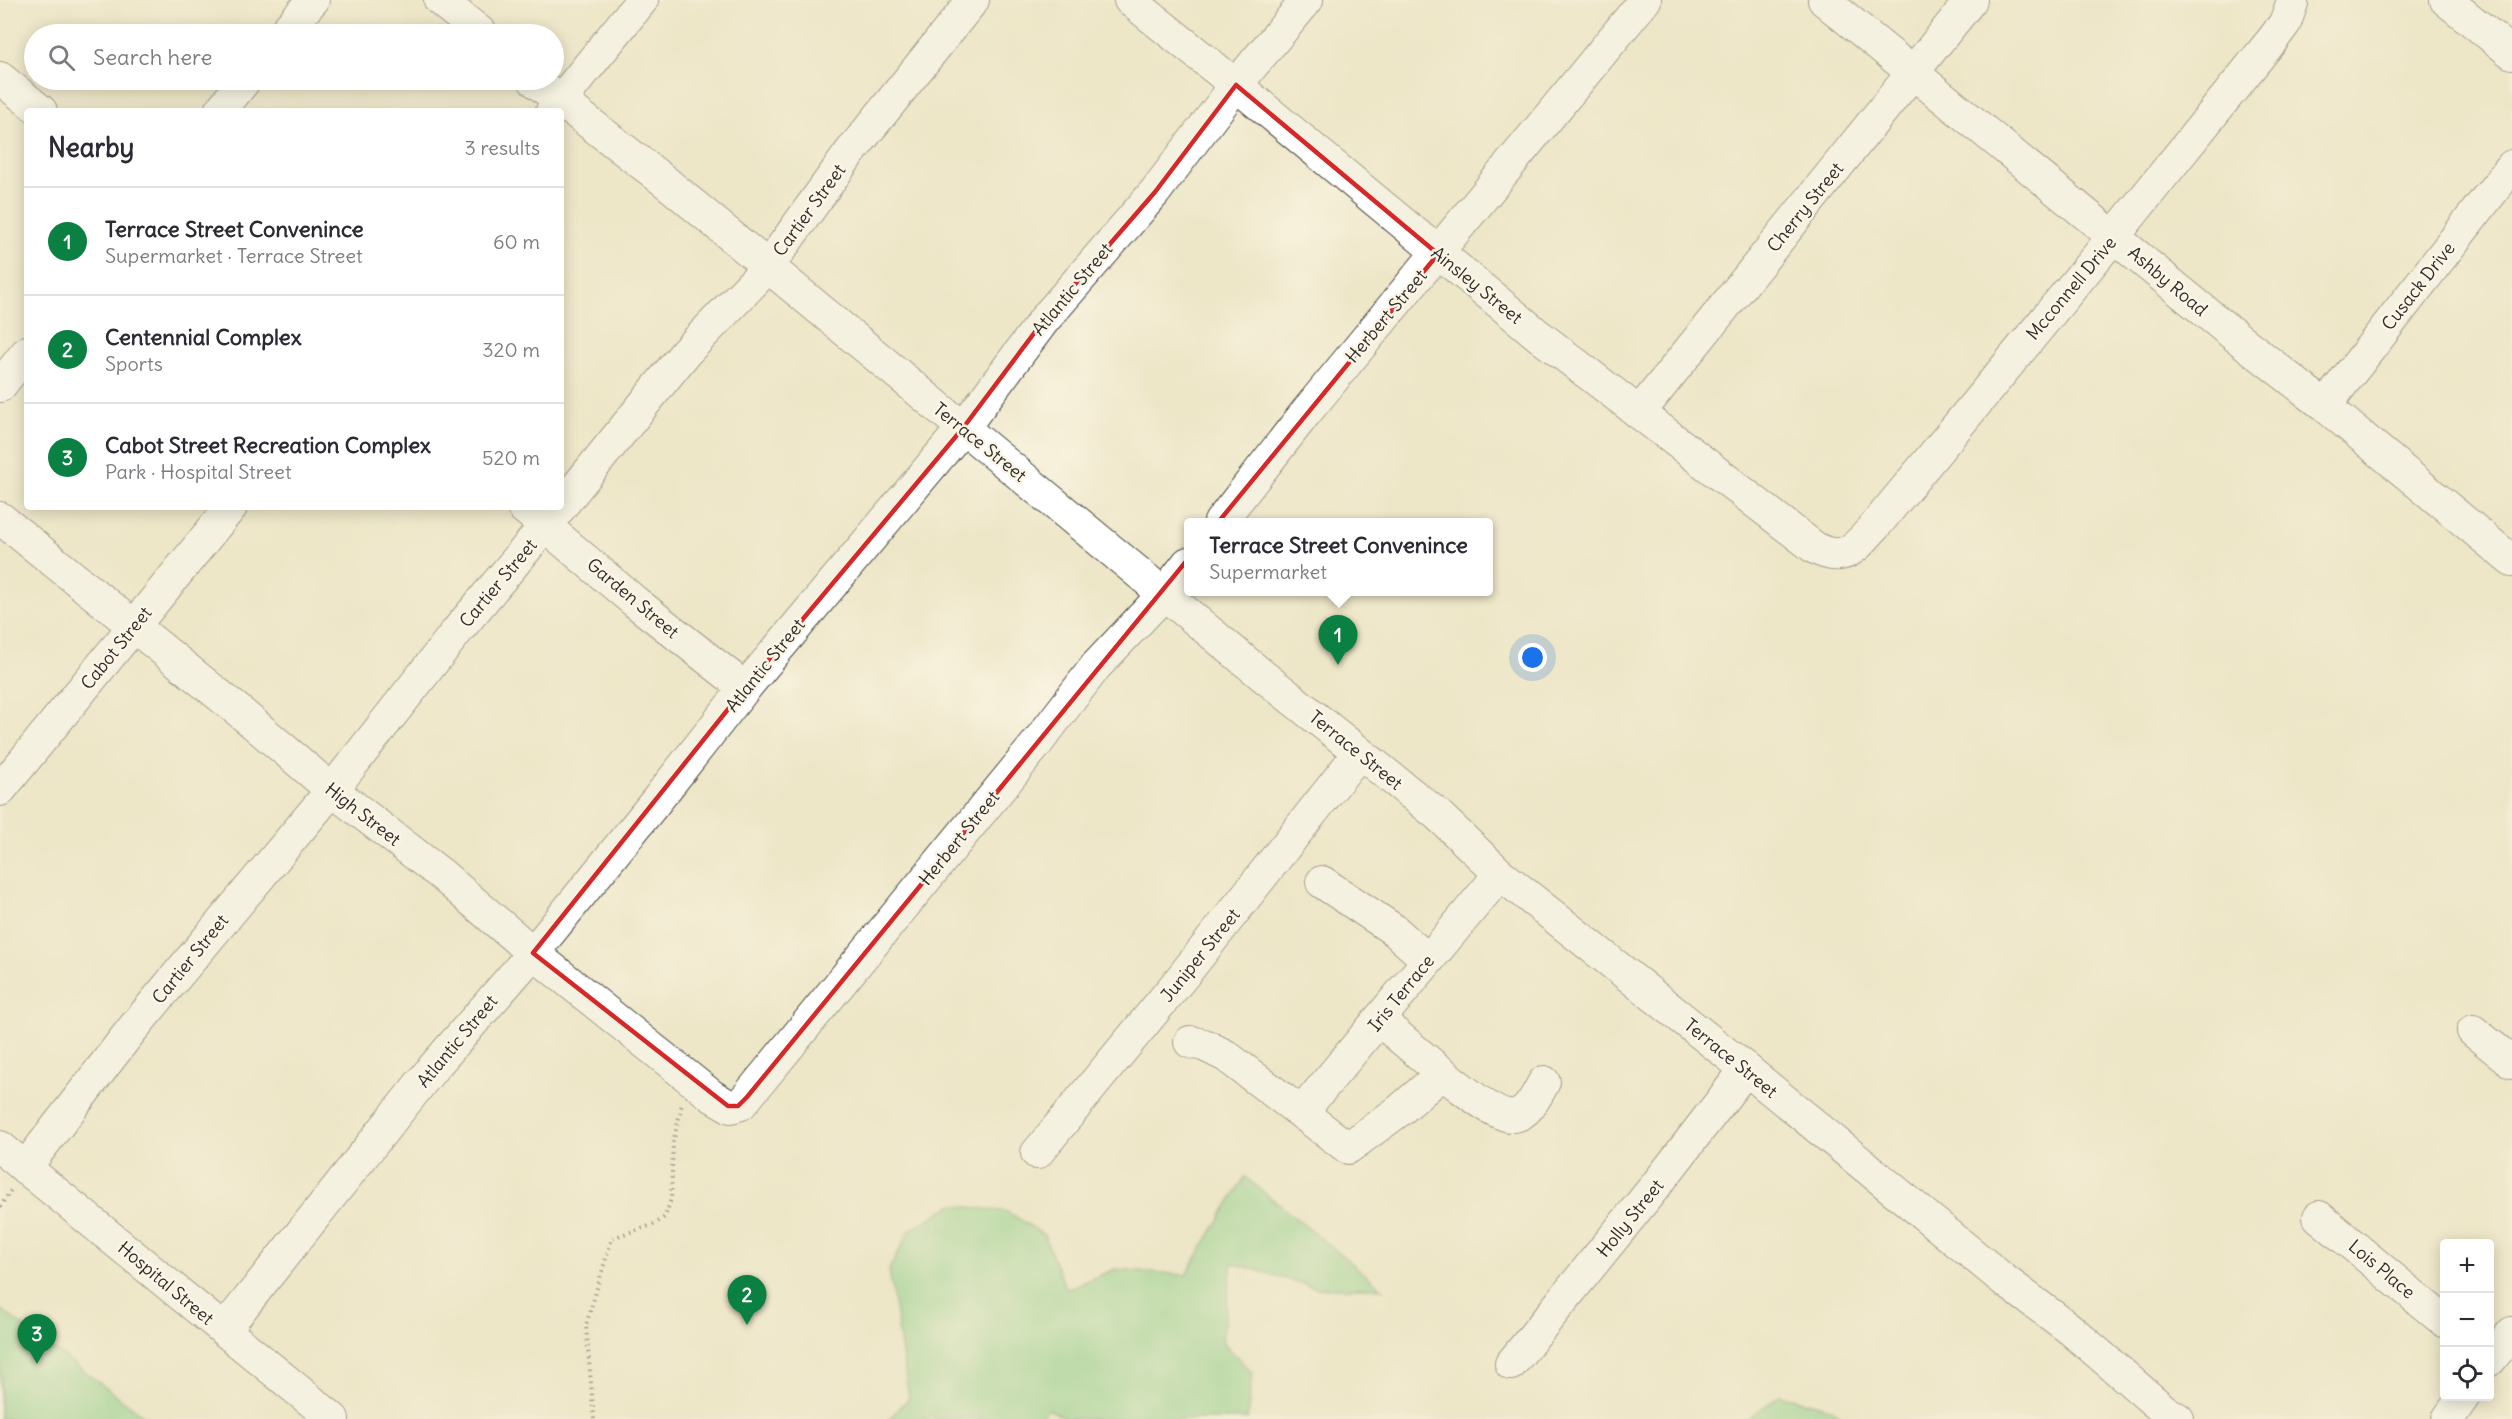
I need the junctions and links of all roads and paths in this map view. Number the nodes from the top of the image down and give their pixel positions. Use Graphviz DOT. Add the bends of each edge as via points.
graph roads {
  1 [pos="313,0"];
  2 [pos="440,0"];
  3 [pos="642,0"];
  4 [pos="973,0"];
  5 [pos="1130,0"];
  6 [pos="1307,0"];
  7 [pos="1646,0"];
  8 [pos="1824,0"];
  9 [pos="1971,0"];
  10 [pos="2446,0"];
  11 [pos="2292,3"];
  12 [pos="292,24"];
  13 [pos="470,24"];
  14 [pos="2512,53"];
  15 [pos="1913,74"];
  16 [pos="0,78"];
  17 [pos="1236,84"];
  18 [pos="238,90"];
  19 [pos="542,90"];
  20 [pos="556,106"];
  21 [pos="37,108"];
  22 [pos="223,108"];
  23 [pos="564,112"];
  24 [pos="2512,166"];
  25 [pos="2114,236"];
  26 [pos="1438,254"];
  27 [pos="768,268"];
  28 [pos="24,356"];
  29 [pos="0,386"];
  30 [pos="2325,406"];
  31 [pos="1639,413"];
  32 [pos="963,428"];
  33 [pos="564,485"];
  34 [pos="229,510"];
  35 [pos="535,516"];
  36 [pos="0,518"];
  37 [pos="1223,518"];
  38 [pos="1834,554"];
  39 [pos="2512,561"];
  40 [pos="1184,568"];
  41 [pos="1164,594"];
  42 [pos="133,627"];
  43 [pos="745,688"];
  44 [pos="1359,753"];
  45 [pos="0,789"];
  46 [pos="332,790"];
  47 [pos="1500,874"];
  48 [pos="1322,882"];
  49 [pos="533,953"];
  50 [pos="1428,960"];
  51 [pos="1379,1020"];
  52 [pos="2473,1031"];
  53 [pos="1190,1042"];
  54 [pos="2512,1062"];
  55 [pos="1746,1069"];
  56 [pos="1443,1073"];
  57 [pos="1544,1082"];
  58 [pos="697,1084"];
  59 [pos="728,1106"];
  60 [pos="1302,1112"];
  61 [pos="0,1147"];
  62 [pos="1037,1153"];
  63 [pos="25,1168"];
  64 [pos="2319,1217"];
  65 [pos="2440,1317"];
  66 [pos="224,1330"];
  67 [pos="2512,1333"];
  68 [pos="2494,1354"];
  69 [pos="1511,1365"];
  70 [pos="2461,1401"];
  71 [pos="333,1419"];
  72 [pos="594,1419"];
  73 [pos="2178,1419"];
  74 [pos="2448,1419"];
  1 -- 12 [label="street"];
  2 -- 13 [label="street"];
  3 -- 20 [label="street"];
  4 -- 27 [label="street, Cartier Street" via="849,154"];
  5 -- 17 [label="street, Ainsley Street"];
  6 -- 17 [label="street, Atlantic Street"];
  7 -- 26 [label="street, Herbert Street"];
  8 -- 15 [label="street, Ashby Road"];
  9 -- 15 [label="street, Cherry Street"];
  10 -- 14 [label="street"];
  11 -- 25 [label="street, Mcconnell Drive" via="2279,31"];
  15 -- 25 [label="street, Ashby Road"];
  15 -- 31 [label="street, Cherry Street"];
  16 -- 21 [label="street"];
  17 -- 26 [label="street, Ainsley Street"];
  17 -- 32 [label="street, Atlantic Street" via="1155,192 1044,320"];
  18 -- 22 [label="street"];
  19 -- 20 [label="street, Terrace Street"];
  23 -- 27 [label="street, Terrace Street" via="667,183"];
  24 -- 30 [label="street, Cusack Drive"];
  25 -- 30 [label="street, Ashby Road"];
  25 -- 38 [label="street, Mcconnell Drive" via="1875,526 1853,550"];
  26 -- 31 [label="street, Ainsley Street"];
  26 -- 37 [label="street, Herbert Street"];
  27 -- 32 [label="street, Terrace Street"];
  27 -- 33 [label="street, Cartier Street"];
  28 -- 29 [label="street"];
  30 -- 39 [label="street, Ashby Road"];
  31 -- 38 [label="street, Ainsley Street" via="1815,548"];
  32 -- 41 [label="street, Terrace Street"];
  32 -- 43 [label="street, Atlantic Street"];
  34 -- 42 [label="street, Cabot Street"];
  35 -- 43 [label="street, Garden Street" via="634,601"];
  35 -- 46 [label="street, Cartier Street" via="458,630"];
  36 -- 42 [label="street, High Street"];
  40 -- 41 [label="street, Herbert Street"];
  41 -- 44 [label="street, Terrace Street"];
  41 -- 59 [label="street, Herbert Street" via="1096,666 747,1097 738,1106"];
  42 -- 45 [label="street, Cabot Street"];
  42 -- 46 [label="street, High Street"];
  43 -- 49 [label="street, Atlantic Street"];
  44 -- 47 [label="street, Terrace Street" via="1438,815"];
  44 -- 62 [label="street, Juniper Street"];
  46 -- 49 [label="street, High Street" via="442,875"];
  46 -- 63 [label="street, Cartier Street" via="130,1032"];
  47 -- 50 [label="street, Iris Terrace"];
  47 -- 55 [label="street, Terrace Street"];
  48 -- 50 [label="street" via="1394,930"];
  49 -- 58 [label="street, High Street"];
  49 -- 66 [label="street, Atlantic Street" via="432,1069"];
  50 -- 51 [label="street, Iris Terrace"];
  51 -- 56 [label="street"];
  51 -- 60 [label="street, Iris Terrace"];
  52 -- 54 [label="street"];
  53 -- 60 [label="street" via="1226,1056"];
  55 -- 69 [label="street, Holly Street"];
  55 -- 73 [label="street, Terrace Street"];
  56 -- 57 [label="street" via="1496,1112 1512,1117 1530,1105"];
  56 -- 60 [label="street" via="1348,1148"];
  58 -- 59 [label="street, High Street"];
  58 -- 72 [label="path" via="683,1101 679,1115 673,1143 671,1199 665,1217 612,1238 586,1325"];
  61 -- 63 [label="street, Hospital Street"];
  63 -- 66 [label="street, Hospital Street"];
  64 -- 65 [label="street, Lois Place"];
  66 -- 71 [label="street, Hospital Street"];
  67 -- 68 [label="street"];
  70 -- 74 [label="street"];
}
